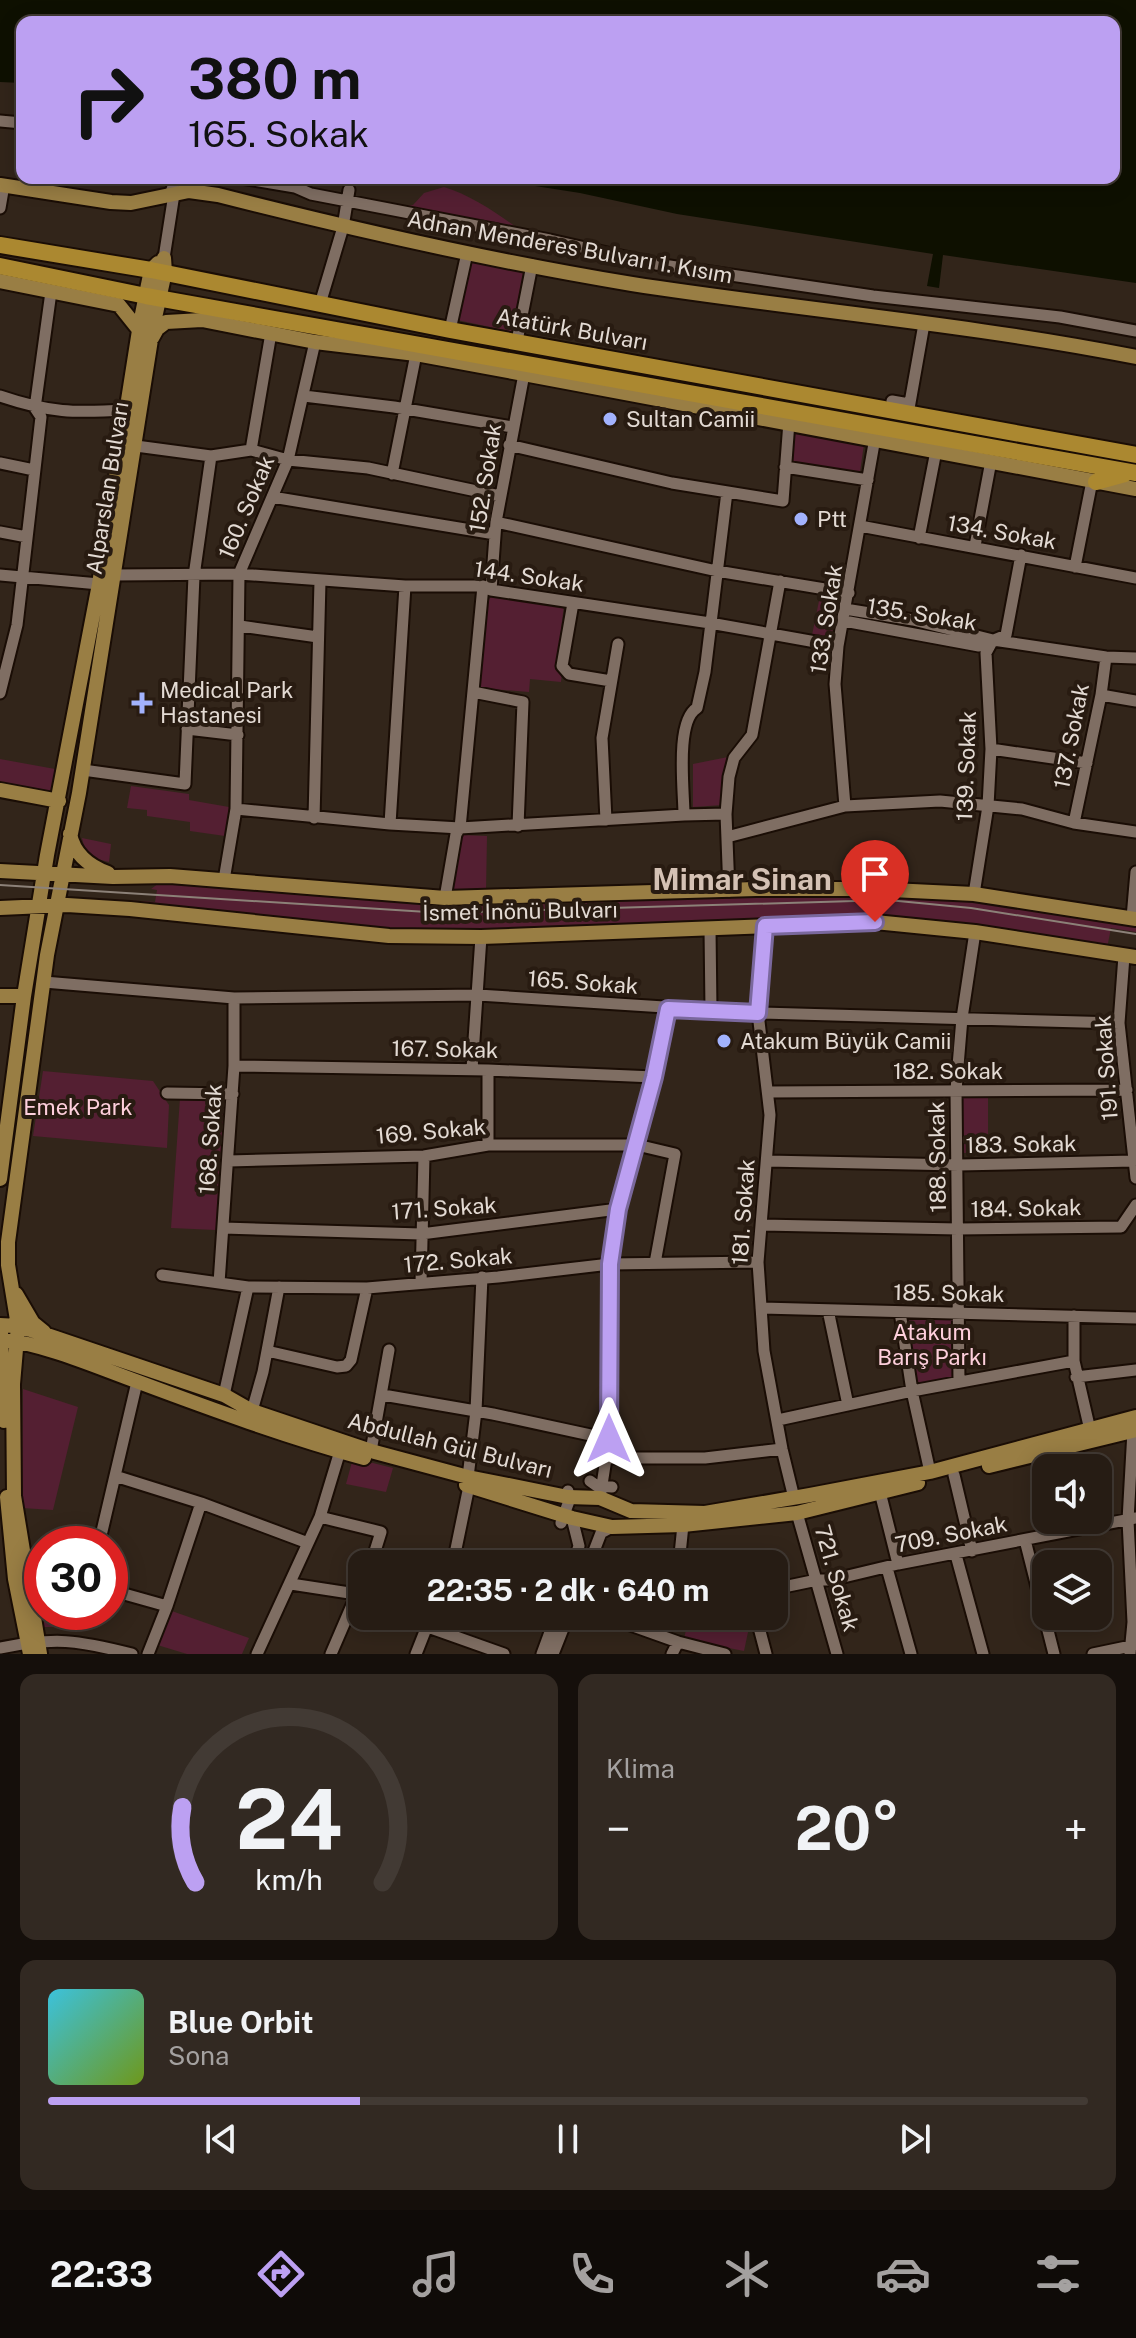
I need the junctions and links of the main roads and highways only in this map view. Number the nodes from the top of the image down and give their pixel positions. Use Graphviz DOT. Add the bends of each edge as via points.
graph roads {
  1 [pos="2,185"];
  2 [pos="0,245"];
  3 [pos="0,266"];
  4 [pos="160,267"];
  5 [pos="0,281"];
  6 [pos="153,297"];
  7 [pos="145,334"];
  8 [pos="1136,357"];
  9 [pos="1136,455"];
  10 [pos="1134,478"];
  11 [pos="1094,482"];
  12 [pos="115,575"];
  13 [pos="99,584"];
  14 [pos="0,790"];
  15 [pos="59,801"];
  16 [pos="54,826"];
  17 [pos="70,834"];
  18 [pos="6,872"];
  19 [pos="45,872"];
  20 [pos="62,873"];
  21 [pos="120,877"];
  22 [pos="55,906"];
  23 [pos="39,907"];
  24 [pos="0,908"];
  25 [pos="1134,918"];
  26 [pos="32,944"];
  27 [pos="1130,956"];
  28 [pos="0,996"];
  29 [pos="24,996"];
  30 [pos="0,1179"];
  31 [pos="10,1279"];
  32 [pos="5,1331"];
  33 [pos="47,1335"];
  34 [pos="2,1401"];
  35 [pos="1135,1426"];
  36 [pos="469,1481"];
  37 [pos="811,1502"];
  38 [pos="796,1505"];
  39 [pos="4,1531"];
  40 [pos="21,1578"];
  41 [pos="33,1647"];
  1 -- 8 [label="main road, Adnan Menderes Bulvarı 1. Kısım" via="131,203 189,191 218,195 343,227 632,283 1016,335"];
  2 -- 4 [label="highway, Atatürk Bulvarı"];
  3 -- 6 [label="highway, Atatürk Bulvarı"];
  4 -- 6 [label="main road, Alparslan Bulvarı"];
  4 -- 9 [label="highway, Atatürk Bulvarı" via="450,330 908,409"];
  5 -- 7 [label="main road" via="119,305"];
  6 -- 7 [label="main road, Alparslan Bulvarı"];
  6 -- 10 [label="highway, Atatürk Bulvarı"];
  7 -- 11 [label="main road" via="166,322 188,319 416,354"];
  7 -- 12 [label="main road, Alparslan Bulvarı" via="136,446"];
  7 -- 13 [label="main road, Alparslan Bulvarı" via="126,410"];
  10 -- 11 [label="highway"];
  12 -- 13 [label="main road"];
  12 -- 17 [label="main road, Alparslan Bulvarı"];
  13 -- 15 [label="main road, Alparslan Bulvarı"];
  14 -- 15 [label="main road"];
  15 -- 16 [label="main road, Alparslan Bulvarı"];
  16 -- 18 [label="main road" via="27,865"];
  16 -- 19 [label="main road, Alparslan Bulvarı"];
  17 -- 20 [label="main road, Alparslan Bulvarı"];
  17 -- 21 [label="main road" via="82,857"];
  18 -- 19 [label="main road, İsmet İnönü Bulvarı"];
  19 -- 20 [label="main road, İsmet İnönü Bulvarı"];
  19 -- 23 [label="main road, Alparslan Bulvarı"];
  20 -- 21 [label="main road, İsmet İnönü Bulvarı"];
  20 -- 22 [label="main road, Alparslan Bulvarı"];
  21 -- 25 [label="main road, İsmet İnönü Bulvarı" via="170,876 445,898 856,889 974,894"];
  22 -- 23 [label="main road, İsmet İnönü Bulvarı"];
  22 -- 27 [label="main road, İsmet İnönü Bulvarı" via="227,917 389,936 875,922"];
  22 -- 31 [label="main road, Alparslan Bulvarı" via="10,1230"];
  23 -- 24 [label="main road, İsmet İnönü Bulvarı"];
  23 -- 26 [label="main road, Alparslan Bulvarı"];
  24 -- 26 [label="main road" via="25,918"];
  26 -- 29 [label="main road, Alparslan Bulvarı"];
  28 -- 29 [label="main road"];
  29 -- 30 [label="main road, Alparslan Bulvarı"];
  31 -- 32 [label="main road, Alparslan Bulvarı"];
  31 -- 33 [label="main road" via="29,1316"];
  32 -- 33 [label="main road, Abdullah Gül Bulvarı"];
  32 -- 34 [label="main road, Alparslan Bulvarı"];
  32 -- 36 [label="main road, Abdullah Gül Bulvarı" via="340,1451"];
  32 -- 40 [label="main road, Alparslan Bulvarı" via="13,1384"];
  33 -- 36 [label="main road, Abdullah Gül Bulvarı" via="224,1395 252,1411"];
  34 -- 39 [label="main road, Alparslan Bulvarı"];
  35 -- 37 [label="main road, Abdullah Gül Bulvarı" via="954,1475"];
  35 -- 37 [label="main road, Abdullah Gül Bulvarı" via="1090,1430"];
  36 -- 38 [label="main road, Abdullah Gül Bulvarı" via="568,1494 605,1491 631,1511 705,1513"];
  36 -- 38 [label="main road, Abdullah Gül Bulvarı" via="565,1519 612,1527 683,1525"];
  37 -- 38 [label="main road, Abdullah Gül Bulvarı"];
  39 -- 40 [label="main road, Alparslan Bulvarı"];
  40 -- 41 [label="main road, Alparslan Bulvarı"];
}
